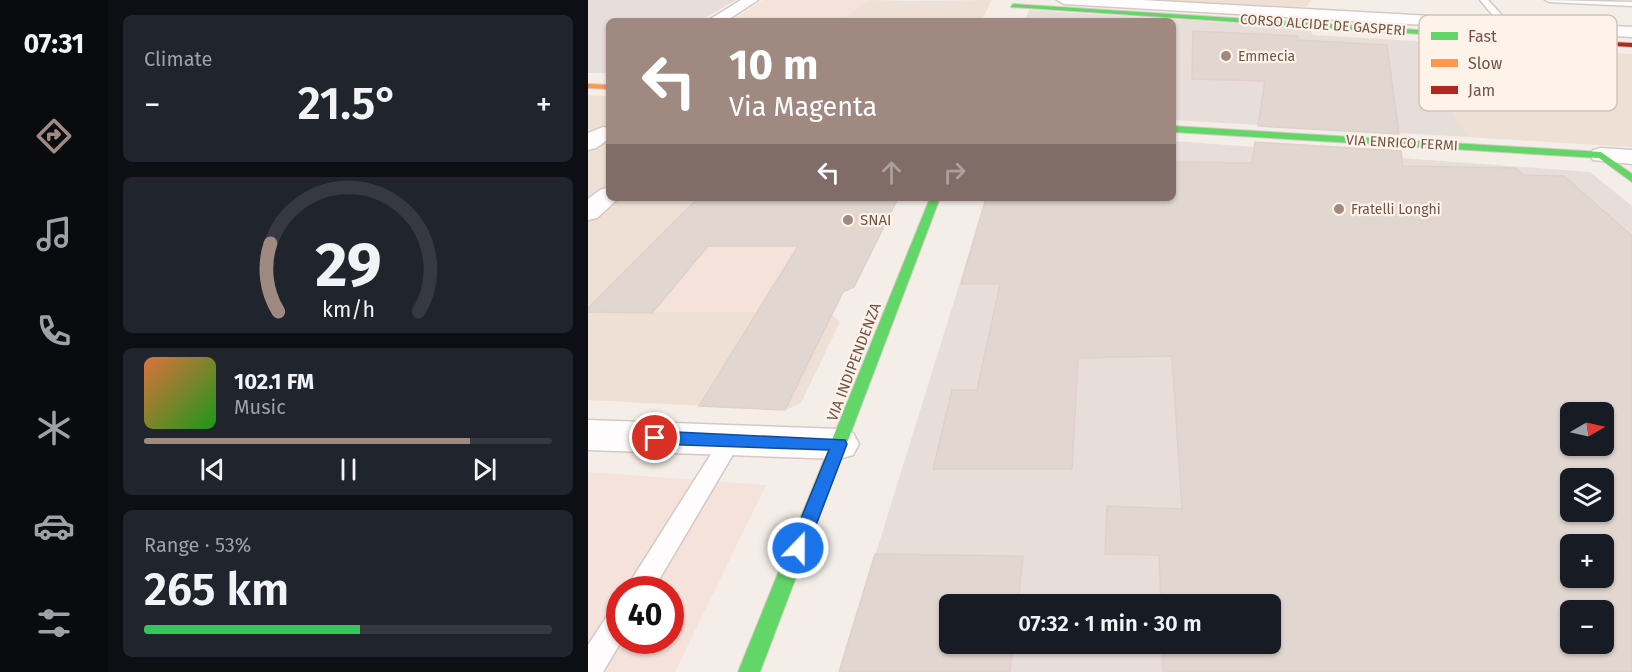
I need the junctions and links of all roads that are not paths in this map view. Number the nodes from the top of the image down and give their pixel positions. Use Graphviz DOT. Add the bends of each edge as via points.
graph roads {
  1 [pos="751,0"];
  2 [pos="1064,0"];
  3 [pos="1339,0"];
  4 [pos="1484,0"];
  5 [pos="1549,0"];
  6 [pos="1014,3"];
  7 [pos="1632,4"];
  8 [pos="1497,15"];
  9 [pos="720,18"];
  10 [pos="1008,18"];
  11 [pos="1336,21"];
  12 [pos="1419,23"];
  13 [pos="1419,28"];
  14 [pos="1617,31"];
  15 [pos="1632,32"];
  16 [pos="1617,44"];
  17 [pos="1632,45"];
  18 [pos="1176,129"];
  19 [pos="1601,155"];
  20 [pos="1632,157"];
  21 [pos="1632,179"];
  22 [pos="606,197"];
  23 [pos="934,201"];
  24 [pos="588,212"];
  25 [pos="588,435"];
  26 [pos="730,441"];
  27 [pos="839,444"];
  28 [pos="647,576"];
  29 [pos="606,641"];
  30 [pos="588,670"];
  31 [pos="749,672"];
  1 -- 9 [label="street"];
  2 -- 11 [label="street, CORSO ALCIDE DE GASPERI"];
  3 -- 11 [label="street"];
  4 -- 8 [label="lane"];
  5 -- 7 [label="lane"];
  6 -- 10 [label="street"];
  6 -- 11 [label="street, CORSO ALCIDE DE GASPERI"];
  11 -- 12 [label="street, CORSO ALCIDE DE GASPERI"];
  11 -- 13 [label="street, CORSO ALCIDE DE GASPERI"];
  14 -- 15 [label="street, CORSO ALCIDE DE GASPERI"];
  16 -- 17 [label="street, CORSO ALCIDE DE GASPERI"];
  18 -- 19 [label="street, VIA ENRICO FERMI"];
  19 -- 20 [label="street, VIA ENRICO FERMI"];
  19 -- 21 [label="street"];
  22 -- 24 [label="street"];
  23 -- 27 [label="street, VIA INDIPENDENZA"];
  25 -- 26 [label="street"];
  26 -- 27 [label="street"];
  26 -- 28 [label="lane"];
  27 -- 31 [label="street, VIA INDIPENDENZA"];
  29 -- 30 [label="lane"];
}
